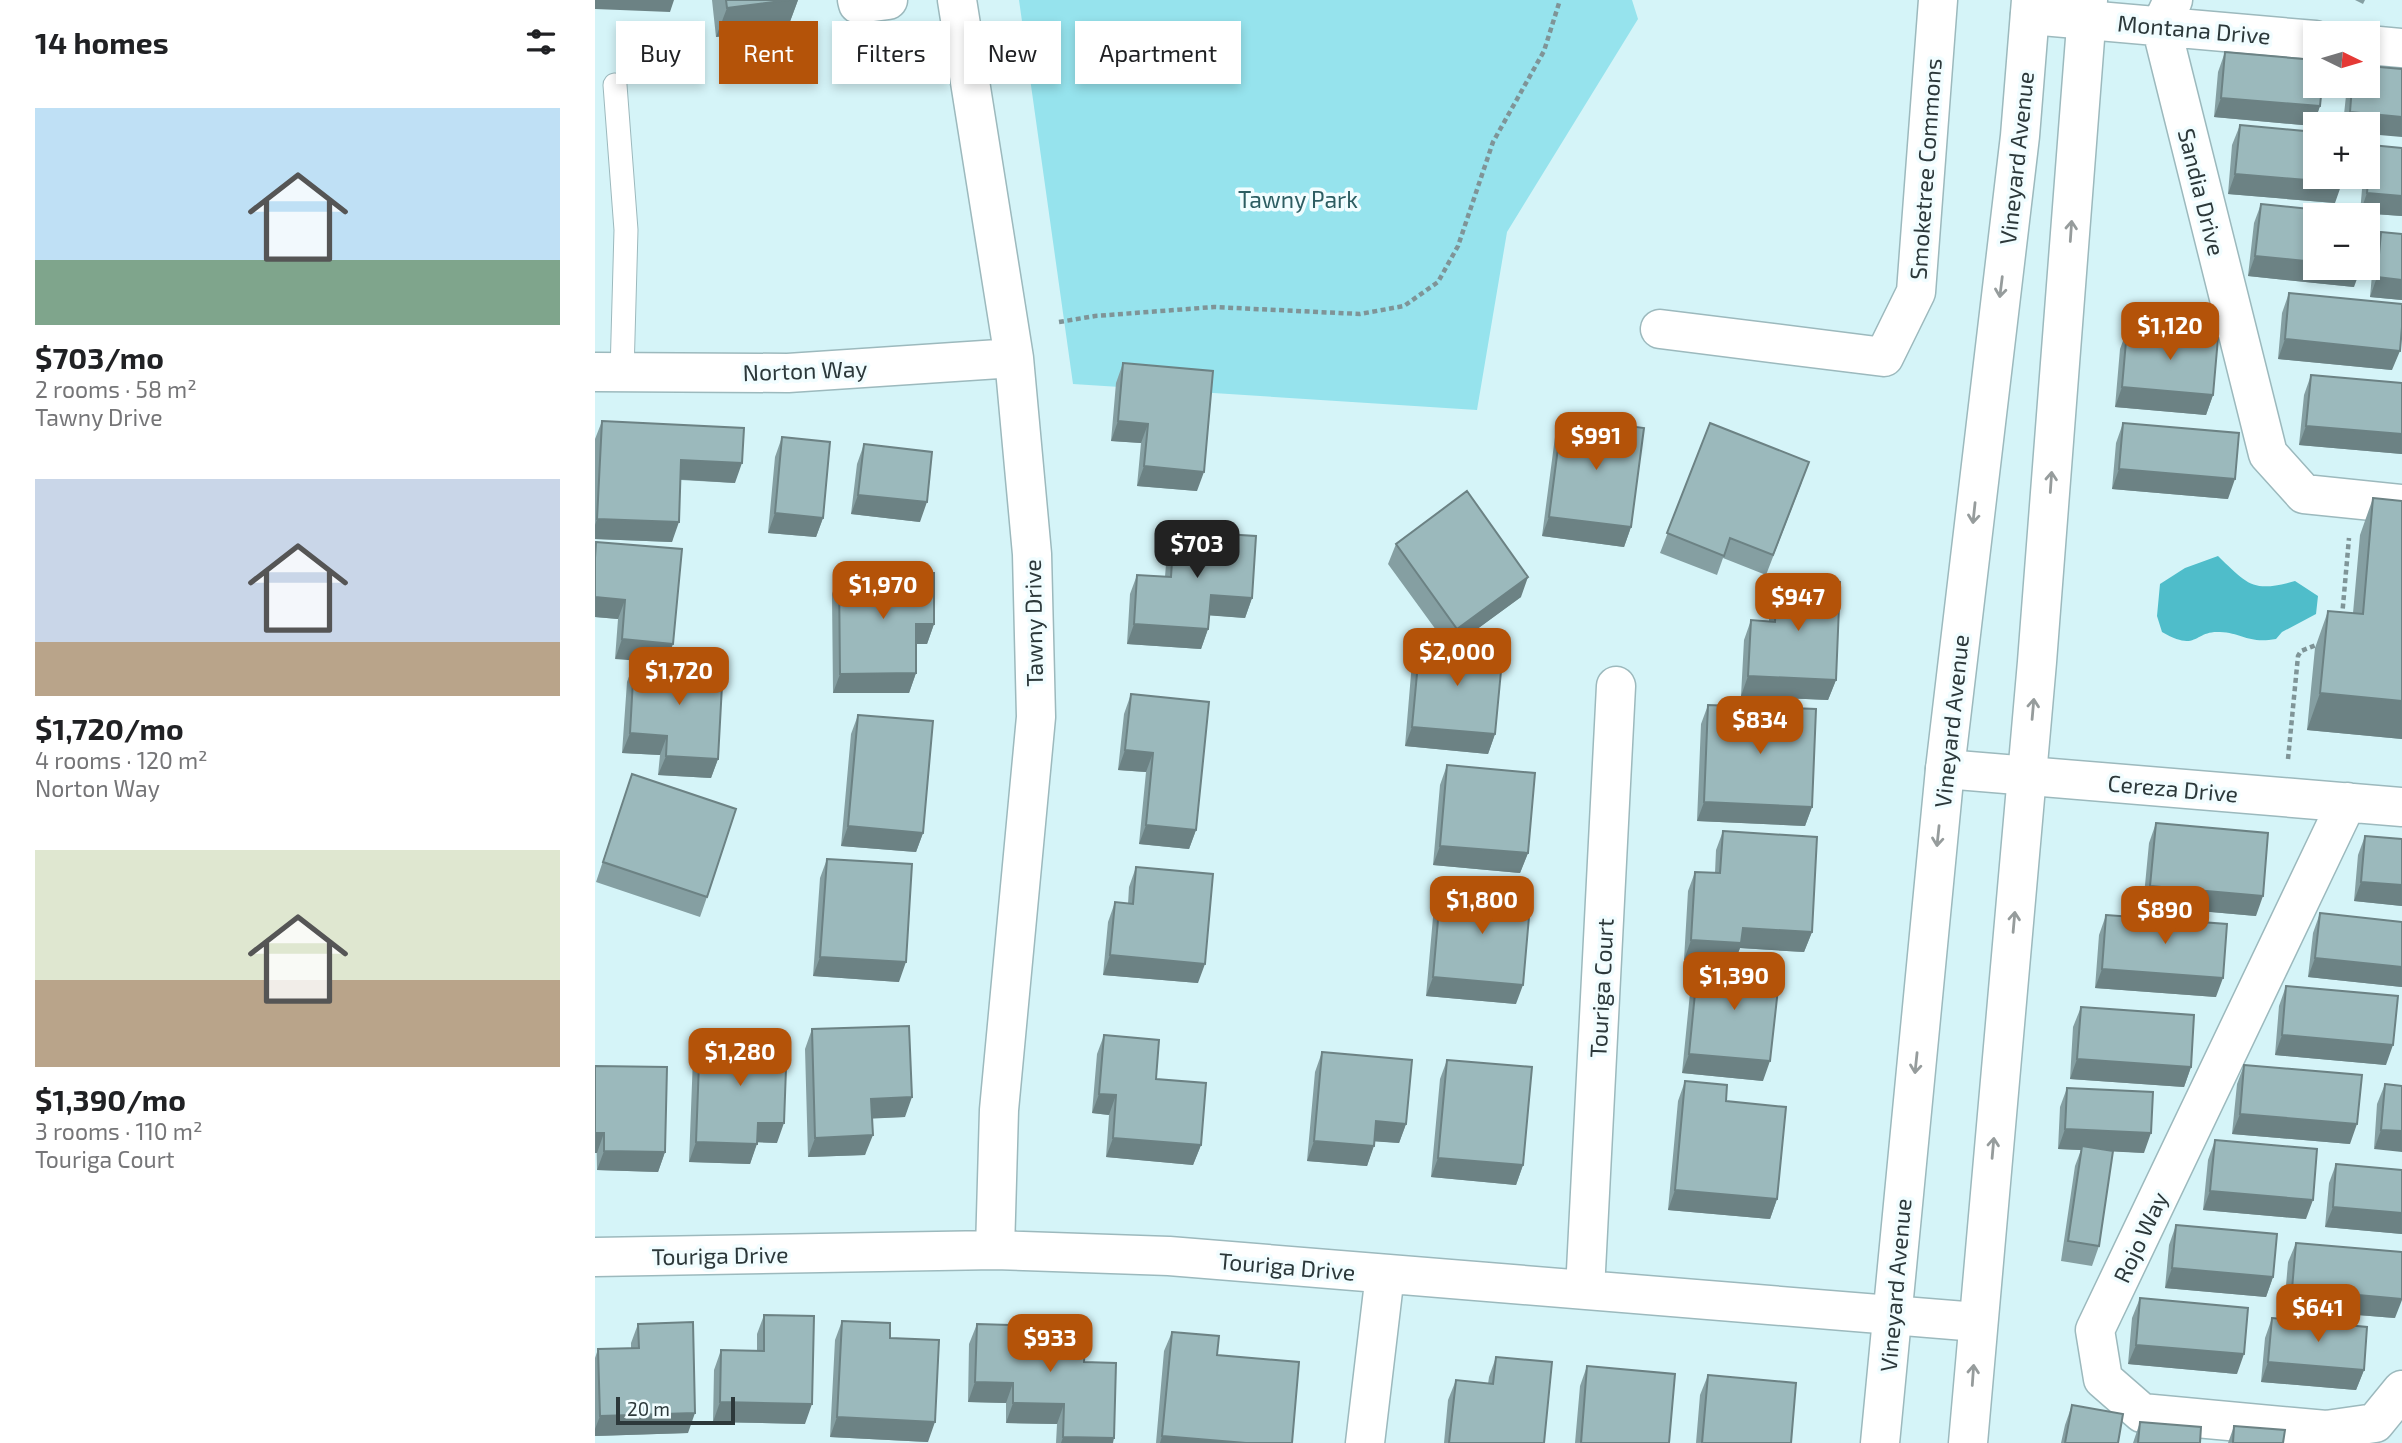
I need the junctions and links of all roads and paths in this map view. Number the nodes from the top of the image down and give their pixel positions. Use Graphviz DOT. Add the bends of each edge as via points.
graph roads {
  1 [pos="857,0"];
  2 [pos="888,0"];
  3 [pos="957,0"];
  4 [pos="1560,0"];
  5 [pos="1938,0"];
  6 [pos="2031,7"];
  7 [pos="2088,10"];
  8 [pos="2167,13"];
  9 [pos="2303,38"];
  10 [pos="2380,46"];
  11 [pos="2402,48"];
  12 [pos="615,85"];
  13 [pos="1059,322"];
  14 [pos="1660,328"];
  15 [pos="1014,358"];
  16 [pos="609,373"];
  17 [pos="2353,499"];
  18 [pos="2402,503"];
  19 [pos="2341,627"];
  20 [pos="2330,640"];
  21 [pos="1616,686"];
  22 [pos="1945,769"];
  23 [pos="2027,777"];
  24 [pos="2284,797"];
  25 [pos="2347,802"];
  26 [pos="2402,807"];
  27 [pos="995,1250"];
  28 [pos="595,1257"];
  29 [pos="1385,1274"];
  30 [pos="1585,1290"];
  31 [pos="1891,1314"];
  32 [pos="1977,1322"];
  33 [pos="2402,1390"];
  34 [pos="1365,1443"];
  35 [pos="1881,1443"];
  36 [pos="1968,1443"];
  1 -- 2 [label="street" via="858,4"];
  3 -- 15 [label="street, Tawny Drive"];
  4 -- 13 [label="path" via="1544,51 1493,142 1458,246 1438,282 1404,306 1360,314 1202,307"];
  5 -- 14 [label="street, Smoketree Commons" via="1916,292 1884,357"];
  6 -- 7 [label="street, Montana Drive"];
  6 -- 22 [label="street, Vineyard Avenue, one-way" via="2020,136"];
  7 -- 8 [label="street, Montana Drive"];
  23 -- 7 [label="street, one-way"];
  8 -- 9 [label="street, Montana Drive"];
  8 -- 17 [label="street, Sandia Drive" via="2268,454 2304,494"];
  10 -- 11 [label="street"];
  12 -- 16 [label="lane" via="626,230"];
  15 -- 16 [label="street, Norton Way" via="788,373"];
  15 -- 27 [label="street, Tawny Drive" via="1032,554 1035,717 999,1110"];
  17 -- 18 [label="street, Sandia Drive"];
  17 -- 19 [label="path"];
  20 -- 24 [label="path" via="2298,656"];
  21 -- 30 [label="street, Touriga Court"];
  22 -- 23 [label="street, Cereza Drive"];
  22 -- 31 [label="street, Vineyard Avenue, one-way"];
  23 -- 24 [label="street, Cereza Drive"];
  32 -- 23 [label="street, one-way"];
  24 -- 25 [label="street, Cereza Drive"];
  25 -- 26 [label="street, Cereza Drive"];
  25 -- 33 [label="street, Rojo Way" via="2095,1330 2103,1379 2141,1412 2326,1430 2375,1423"];
  27 -- 28 [label="street, Touriga Drive"];
  27 -- 29 [label="street, Touriga Drive" via="1169,1256"];
  29 -- 30 [label="street, Touriga Drive"];
  29 -- 34 [label="street"];
  30 -- 31 [label="street, Touriga Drive"];
  31 -- 32 [label="street, Touriga Drive"];
  31 -- 35 [label="street, Vineyard Avenue"];
  36 -- 32 [label="street, one-way"];
}
